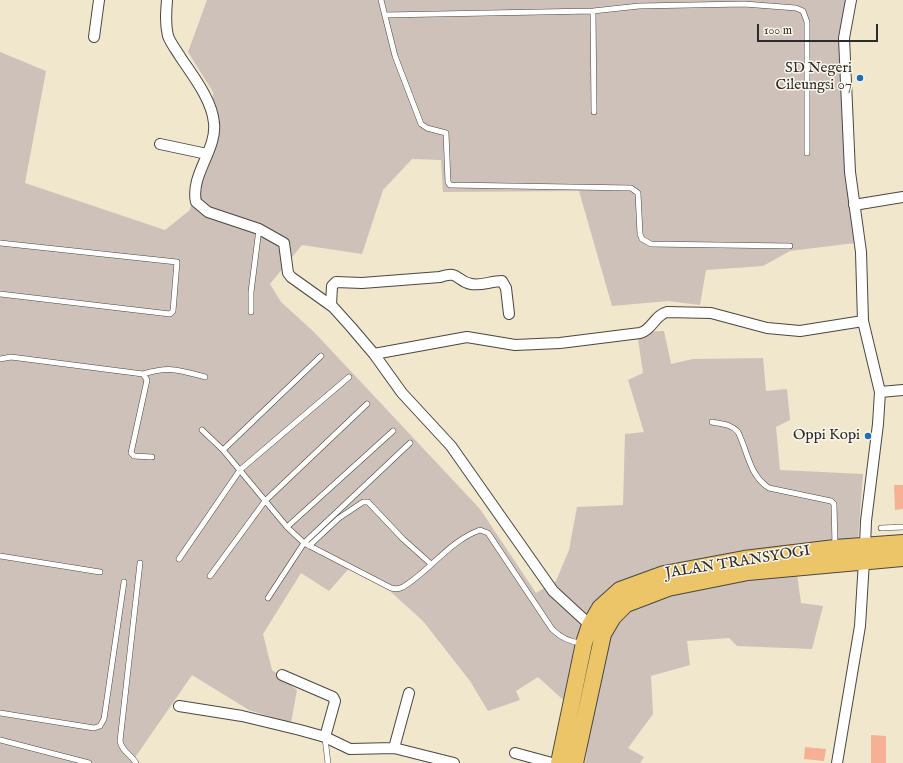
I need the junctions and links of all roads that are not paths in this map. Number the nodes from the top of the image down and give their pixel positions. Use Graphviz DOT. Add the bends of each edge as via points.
graph roads {
  1 [pos="98,0"];
  2 [pos="167,0"];
  3 [pos="381,0"];
  4 [pos="851,0"];
  5 [pos="593,11"];
  6 [pos="385,15"];
  7 [pos="94,37"];
  8 [pos="594,112"];
  9 [pos="160,144"];
  10 [pos="807,153"];
  11 [pos="207,154"];
  12 [pos="903,197"];
  13 [pos="854,205"];
  14 [pos="259,229"];
  15 [pos="0,243"];
  16 [pos="790,246"];
  17 [pos="0,294"];
  18 [pos="331,305"];
  19 [pos="251,312"];
  20 [pos="509,314"];
  21 [pos="863,321"];
  22 [pos="374,354"];
  23 [pos="321,356"];
  24 [pos="0,359"];
  25 [pos="143,374"];
  26 [pos="205,378"];
  27 [pos="349,378"];
  28 [pos="903,390"];
  29 [pos="880,392"];
  30 [pos="367,404"];
  31 [pos="712,422"];
  32 [pos="202,430"];
  33 [pos="394,431"];
  34 [pos="410,443"];
  35 [pos="223,450"];
  36 [pos="152,457"];
  37 [pos="240,470"];
  38 [pos="265,501"];
  39 [pos="287,527"];
  40 [pos="903,527"];
  41 [pos="881,528"];
  42 [pos="903,543"];
  43 [pos="306,545"];
  44 [pos="835,548"];
  45 [pos="864,554"];
  46 [pos="0,556"];
  47 [pos="179,558"];
  48 [pos="903,558"];
  49 [pos="140,563"];
  50 [pos="431,564"];
  51 [pos="100,572"];
  52 [pos="210,576"];
  53 [pos="124,582"];
  54 [pos="268,598"];
  55 [pos="590,625"];
  56 [pos="584,643"];
  57 [pos="282,675"];
  58 [pos="409,693"];
  59 [pos="179,706"];
  60 [pos="0,713"];
  61 [pos="324,737"];
  62 [pos="0,740"];
  63 [pos="394,748"];
  64 [pos="516,753"];
  65 [pos="89,763"];
  66 [pos="136,763"];
  67 [pos="328,763"];
  68 [pos="454,763"];
  69 [pos="552,763"];
  70 [pos="559,763"];
  71 [pos="575,763"];
  72 [pos="838,763"];
  1 -- 7 [label="street"];
  2 -- 11 [label="street" via="166,20 169,37 212,113 214,132"];
  3 -- 6 [label="lane"];
  4 -- 13 [label="street" via="844,47"];
  5 -- 6 [label="lane"];
  5 -- 8 [label="lane"];
  5 -- 10 [label="lane" via="638,6 744,4 796,8 803,11 807,22"];
  6 -- 16 [label="lane" via="396,56 421,124 446,133 450,185 632,188 638,193 642,240 651,244"];
  9 -- 11 [label="street"];
  11 -- 14 [label="street" via="195,186 196,202 208,212"];
  12 -- 13 [label="street"];
  13 -- 21 [label="street" via="861,252"];
  14 -- 18 [label="street" via="285,244 288,273 291,277"];
  14 -- 19 [label="lane"];
  15 -- 17 [label="lane" via="177,262 173,311 170,314"];
  18 -- 20 [label="street" via="332,286 336,282 362,283 440,277 448,274 456,275 473,285 502,281 506,288"];
  18 -- 22 [label="street"];
  21 -- 22 [label="street" via="800,331 767,328 711,313 667,312 660,314 644,332 640,333 560,343 515,345 467,336"];
  21 -- 29 [label="street"];
  22 -- 55 [label="street" via="393,382 450,446 553,591"];
  23 -- 35 [label="lane"];
  24 -- 25 [label="lane" via="11,357"];
  25 -- 26 [label="lane" via="173,368"];
  25 -- 36 [label="lane" via="147,380 131,453 134,456"];
  27 -- 37 [label="lane"];
  28 -- 29 [label="street"];
  29 -- 45 [label="street"];
  30 -- 38 [label="lane"];
  31 -- 44 [label="lane" via="726,424 738,432 754,475 760,482 769,488 831,501 834,504"];
  32 -- 35 [label="lane"];
  33 -- 39 [label="lane"];
  34 -- 43 [label="lane"];
  35 -- 37 [label="lane"];
  37 -- 38 [label="lane"];
  37 -- 47 [label="lane"];
  38 -- 39 [label="lane"];
  38 -- 52 [label="lane"];
  39 -- 43 [label="lane"];
  40 -- 41 [label="lane"];
  42 -- 45 [label="highway, JALAN TRANSYOGI"];
  43 -- 50 [label="lane" via="395,588 403,587"];
  43 -- 50 [label="lane" via="339,518 363,502 368,502"];
  43 -- 54 [label="lane"];
  44 -- 45 [label="highway, JALAN TRANSYOGI"];
  44 -- 55 [label="highway, JALAN TRANSYOGI" via="664,574 620,590 600,608"];
  45 -- 48 [label="highway, JALAN TRANSYOGI"];
  45 -- 71 [label="highway, JALAN TRANSYOGI" via="748,572 668,588 626,604 613,617 602,634"];
  45 -- 72 [label="street" via="860,626"];
  46 -- 51 [label="lane"];
  49 -- 66 [label="lane" via="120,741 122,748"];
  50 -- 56 [label="lane" via="471,533 480,530 488,533 558,636"];
  53 -- 60 [label="lane" via="104,719 100,726 94,728"];
  55 -- 56 [label="highway, JALAN TRANSYOGI"];
  56 -- 70 [label="highway, JALAN TRANSYOGI"];
  57 -- 61 [label="street" via="333,697 335,701"];
  58 -- 63 [label="street"];
  59 -- 61 [label="street" via="242,716"];
  61 -- 63 [label="street" via="350,749"];
  61 -- 67 [label="lane"];
  62 -- 65 [label="lane"];
  63 -- 68 [label="street"];
  64 -- 69 [label="street"];
}
